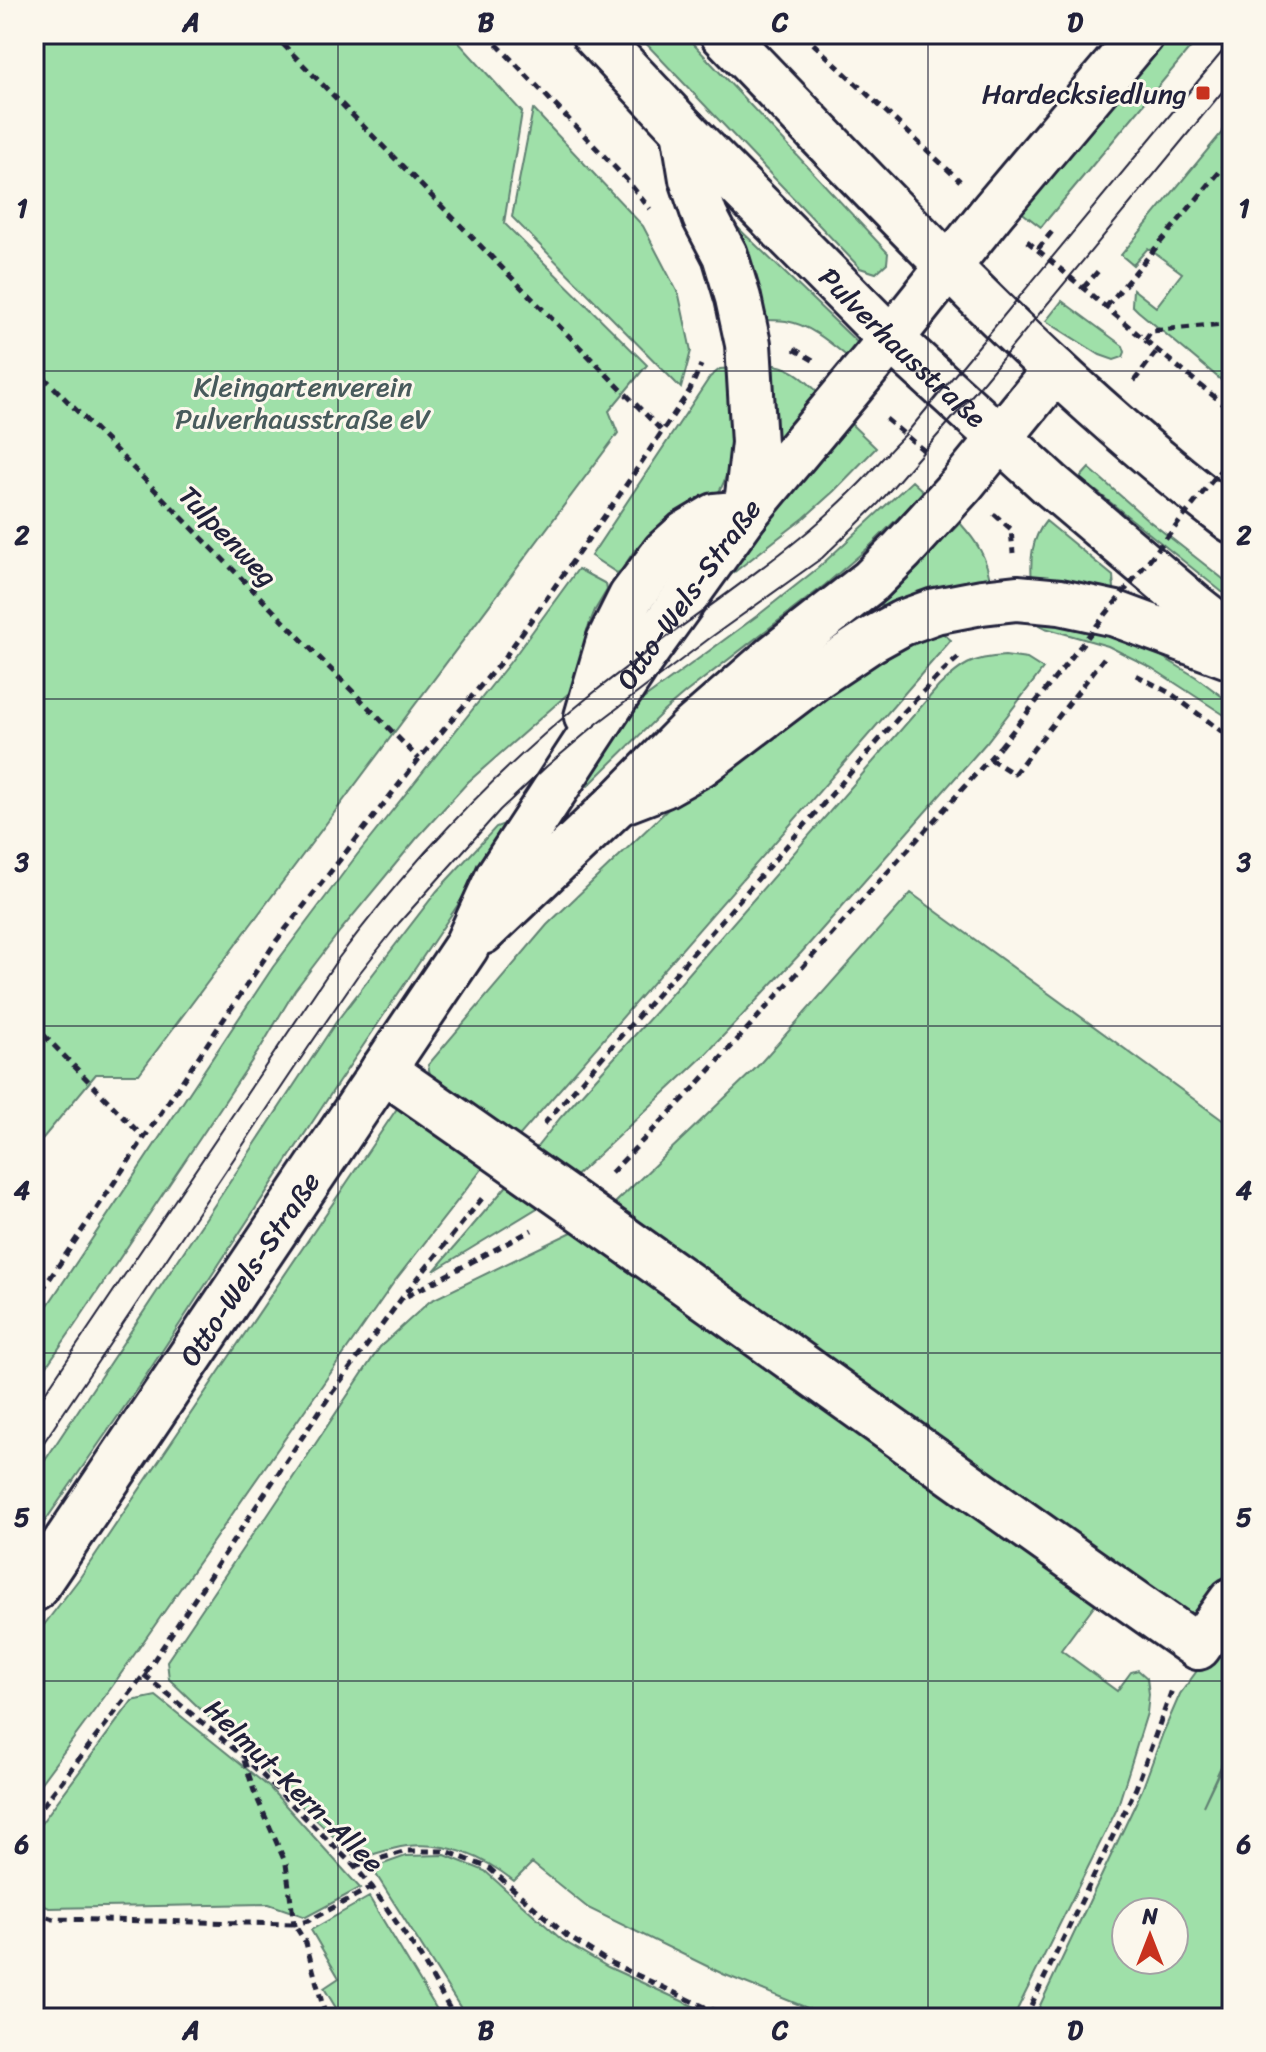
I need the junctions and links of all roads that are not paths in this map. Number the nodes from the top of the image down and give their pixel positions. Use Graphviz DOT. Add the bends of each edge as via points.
graph roads {
  1 [pos="594,34"];
  2 [pos="723,34"];
  3 [pos="1142,34"];
  4 [pos="684,130"];
  5 [pos="948,267"];
  6 [pos="891,339"];
  7 [pos="1055,370"];
  8 [pos="999,438"];
  9 [pos="746,513"];
  10 [pos="1232,520"];
  11 [pos="1232,636"];
  12 [pos="1232,657"];
  13 [pos="618,803"];
  14 [pos="466,947"];
  15 [pos="383,1070"];
  16 [pos="34,1589"];
  17 [pos="1232,1600"];
  1 -- 4 [label="street, Pulverhausstraße"];
  2 -- 5 [label="street"];
  3 -- 5 [label="street, Otto-Wels-Straße"];
  4 -- 6 [label="street, Pulverhausstraße"];
  4 -- 9 [label="street" via="692,179 725,255 748,344 754,443"];
  5 -- 6 [label="street, Otto-Wels-Straße"];
  5 -- 7 [label="street"];
  6 -- 8 [label="street, Pulverhausstraße"];
  6 -- 9 [label="street, Otto-Wels-Straße"];
  7 -- 8 [label="street, Otto-Wels-Straße"];
  7 -- 10 [label="street"];
  8 -- 11 [label="street, Pulverhausstraße"];
  8 -- 13 [label="street, Otto-Wels-Straße" via="871,581 690,730"];
  9 -- 14 [label="street, Otto-Wels-Straße" via="642,657 499,875"];
  12 -- 13 [label="street" via="1116,614 1060,602 1017,598 935,611 871,640 701,764"];
  13 -- 14 [label="street, Otto-Wels-Straße"];
  14 -- 15 [label="street, Otto-Wels-Straße"];
  15 -- 16 [label="street, Otto-Wels-Straße"];
  15 -- 17 [label="street" via="1198,1647"];
}
